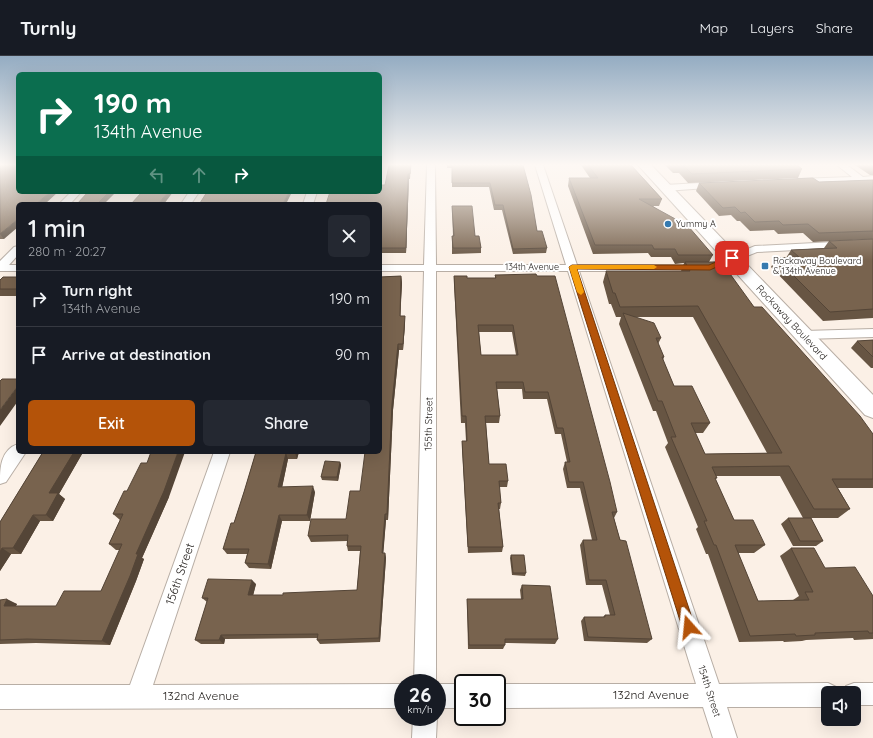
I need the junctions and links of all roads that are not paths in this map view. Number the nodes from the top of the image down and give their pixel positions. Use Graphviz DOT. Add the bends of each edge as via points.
graph roads {
  1 [pos="431,197"];
  2 [pos="549,197"];
  3 [pos="673,197"];
  4 [pos="873,243"];
  5 [pos="16,251"];
  6 [pos="732,258"];
  7 [pos="430,267"];
  8 [pos="572,267"];
  9 [pos="0,268"];
  10 [pos="16,268"];
  11 [pos="382,268"];
  12 [pos="873,333"];
  13 [pos="804,335"];
  14 [pos="873,409"];
  15 [pos="16,454"];
  16 [pos="221,454"];
  17 [pos="0,477"];
  18 [pos="425,674"];
  19 [pos="861,694"];
  20 [pos="873,694"];
  21 [pos="711,695"];
  22 [pos="821,695"];
  23 [pos="138,696"];
  24 [pos="394,696"];
  25 [pos="506,696"];
  26 [pos="0,697"];
  27 [pos="425,726"];
  28 [pos="424,738"];
  29 [pos="725,738"];
  1 -- 7 [label="street, 155th Street"];
  2 -- 8 [label="street, 154th Street"];
  3 -- 6 [label="main road, Rockaway Boulevard"];
  4 -- 6 [label="street, 134th Avenue" via="755,249"];
  5 -- 9 [label="street"];
  6 -- 8 [label="street, 134th Avenue" via="710,268"];
  6 -- 13 [label="main road, Rockaway Boulevard"];
  7 -- 8 [label="street, 134th Avenue"];
  7 -- 11 [label="street, 134th Avenue"];
  7 -- 18 [label="street, 155th Street"];
  8 -- 21 [label="street, 154th Street"];
  9 -- 10 [label="street"];
  12 -- 13 [label="street"];
  13 -- 14 [label="main road, Rockaway Boulevard"];
  15 -- 17 [label="street"];
  16 -- 23 [label="street, 156th Street"];
  19 -- 20 [label="street"];
  21 -- 22 [label="street, 132nd Avenue"];
  21 -- 25 [label="street, 132nd Avenue"];
  21 -- 29 [label="street, 154th Street"];
  23 -- 24 [label="street, 132nd Avenue"];
  23 -- 26 [label="street, 132nd Avenue"];
  27 -- 28 [label="street"];
}
